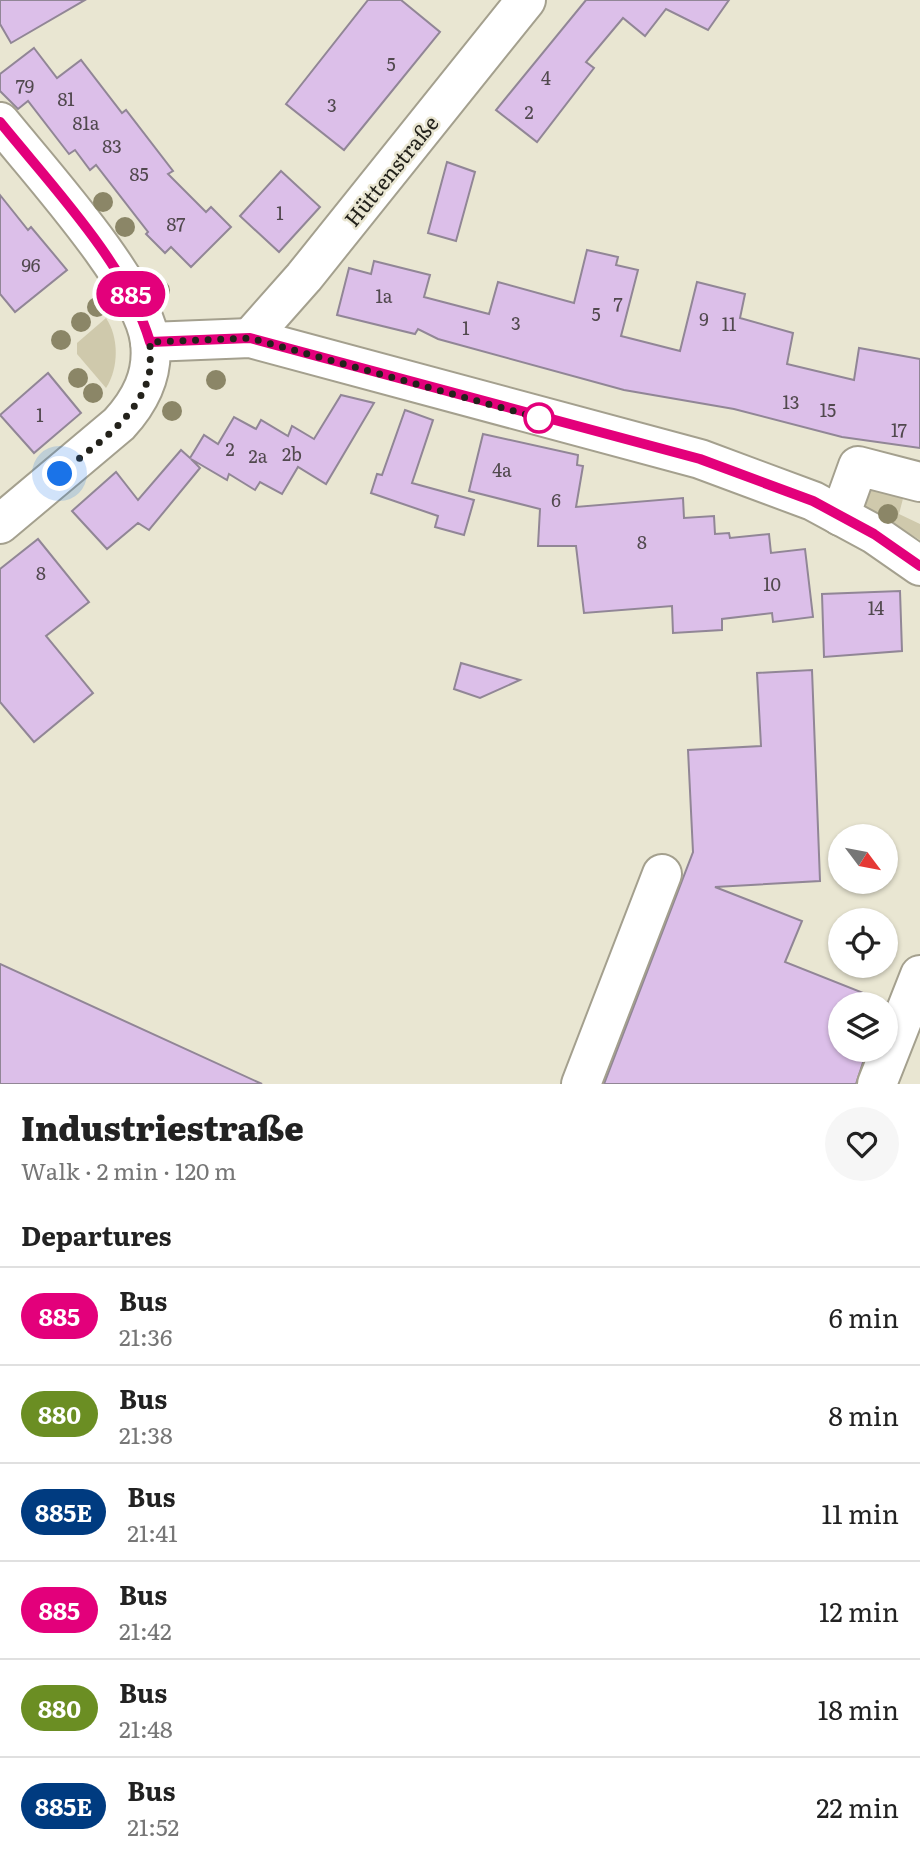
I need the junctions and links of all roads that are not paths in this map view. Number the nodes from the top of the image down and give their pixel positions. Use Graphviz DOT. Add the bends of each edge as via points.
graph roads {
  1 [pos="527,0"];
  2 [pos="0,122"];
  3 [pos="250,338"];
  4 [pos="150,342"];
  5 [pos="920,482"];
  6 [pos="840,516"];
  7 [pos="0,524"];
  8 [pos="920,566"];
  9 [pos="662,874"];
  10 [pos="920,975"];
  11 [pos="581,1084"];
  12 [pos="877,1084"];
  1 -- 3 [label="street, Hüttenstraße"];
  2 -- 4 [label="street" via="126,285"];
  3 -- 4 [label="street"];
  3 -- 6 [label="street" via="700,459"];
  4 -- 7 [label="street" via="149,374 136,405"];
  5 -- 6 [label="street" via="858,467"];
  6 -- 8 [label="street"];
  9 -- 11 [label="street"];
  10 -- 12 [label="street"];
}
